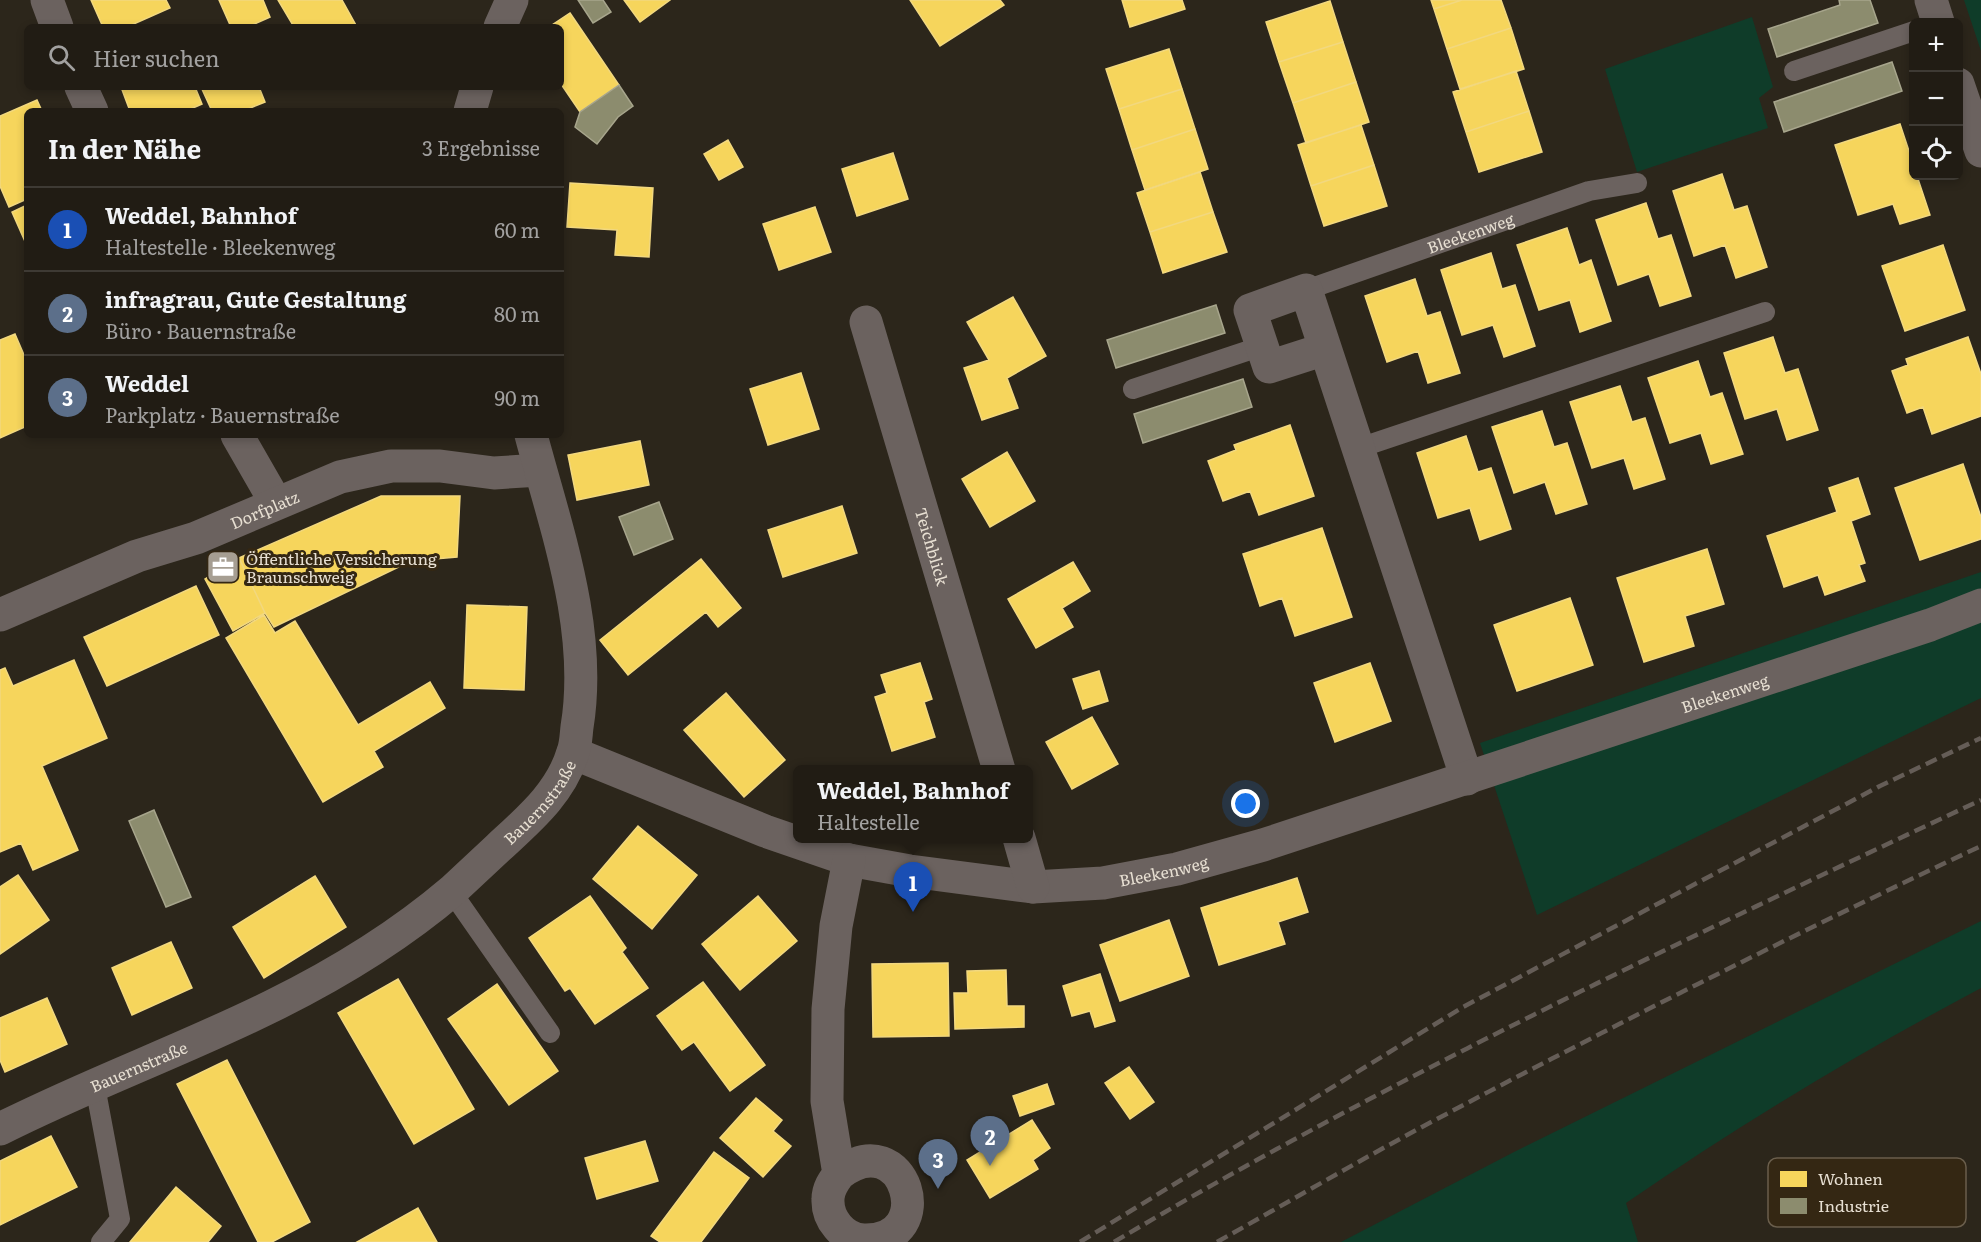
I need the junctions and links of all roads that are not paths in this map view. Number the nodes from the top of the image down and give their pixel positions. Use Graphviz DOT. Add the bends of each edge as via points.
graph roads {
  1 [pos="47,0"];
  2 [pos="512,0"];
  3 [pos="1931,0"];
  4 [pos="1937,18"];
  5 [pos="56,24"];
  6 [pos="501,24"];
  7 [pos="1909,33"];
  8 [pos="1794,71"];
  9 [pos="82,90"];
  10 [pos="476,90"];
  11 [pos="1963,96"];
  12 [pos="91,108"];
  13 [pos="472,108"];
  14 [pos="1981,151"];
  15 [pos="1637,183"];
  16 [pos="1306,290"];
  17 [pos="1766,312"];
  18 [pos="866,322"];
  19 [pos="1262,346"];
  20 [pos="1325,349"];
  21 [pos="1133,389"];
  22 [pos="239,438"];
  23 [pos="532,438"];
  24 [pos="1359,448"];
  25 [pos="540,470"];
  26 [pos="276,503"];
  27 [pos="1981,605"];
  28 [pos="2,608"];
  29 [pos="573,753"];
  30 [pos="998,765"];
  31 [pos="1467,779"];
  32 [pos="793,841"];
  33 [pos="800,843"];
  34 [pos="1021,843"];
  35 [pos="849,860"];
  36 [pos="1034,887"];
  37 [pos="451,891"];
  38 [pos="550,1033"];
  39 [pos="95,1086"];
  40 [pos="0,1129"];
  41 [pos="838,1174"];
  42 [pos="101,1242"];
  1 -- 5 [label="street"];
  2 -- 6 [label="street"];
  3 -- 4 [label="street"];
  7 -- 8 [label="lane"];
  9 -- 12 [label="street"];
  10 -- 13 [label="street"];
  11 -- 14 [label="street"];
  15 -- 16 [label="lane, Bleekenweg" via="1589,191"];
  16 -- 19 [label="street, Bleekenweg" via="1250,310"];
  16 -- 20 [label="street"];
  17 -- 24 [label="lane"];
  18 -- 30 [label="street, Teichblick"];
  19 -- 20 [label="street, Bleekenweg" via="1269,367"];
  19 -- 21 [label="lane"];
  20 -- 24 [label="street"];
  22 -- 26 [label="street"];
  23 -- 25 [label="street"];
  24 -- 31 [label="street"];
  25 -- 26 [label="street, Dorfplatz" via="494,473 440,466 391,466 340,477"];
  25 -- 29 [label="street" via="565,563 580,646 582,701"];
  26 -- 28 [label="street, Dorfplatz" via="196,538 137,556"];
  27 -- 31 [label="street, Bleekenweg"];
  29 -- 32 [label="street, Bauernstraße"];
  29 -- 37 [label="street, Bauernstraße" via="543,805"];
  31 -- 36 [label="street, Bleekenweg" via="1177,869 1103,883"];
  33 -- 35 [label="street, Bauernstraße"];
  34 -- 36 [label="street"];
  35 -- 36 [label="street, Bleekenweg"];
  35 -- 41 [label="street" via="836,927 828,1009 827,1101"];
  37 -- 38 [label="lane"];
  37 -- 39 [label="street, Bauernstraße" via="386,940 317,982"];
  39 -- 40 [label="street, Bauernstraße"];
  39 -- 42 [label="lane" via="120,1219"];
}
